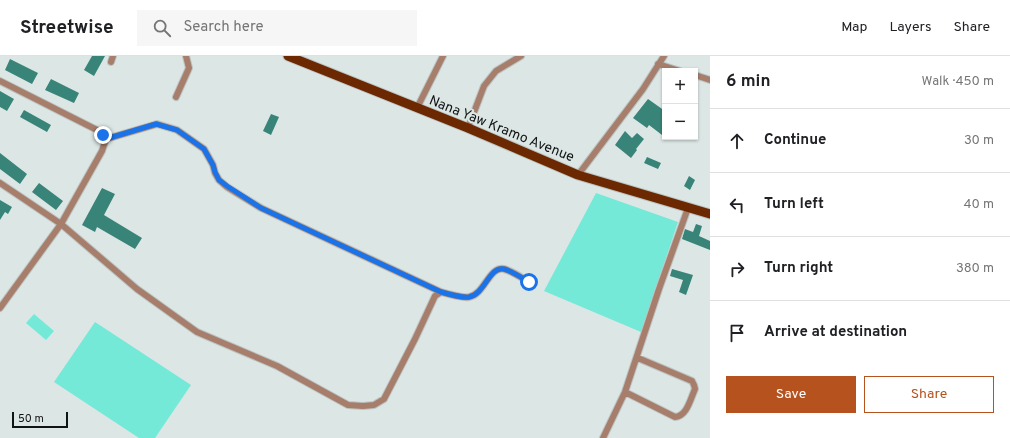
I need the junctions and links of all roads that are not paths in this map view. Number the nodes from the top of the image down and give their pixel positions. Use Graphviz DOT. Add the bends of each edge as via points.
graph roads {
  1 [pos="186,56"];
  2 [pos="288,56"];
  3 [pos="443,56"];
  4 [pos="521,56"];
  5 [pos="664,56"];
  6 [pos="658,64"];
  7 [pos="671,68"];
  8 [pos="698,76"];
  9 [pos="710,80"];
  10 [pos="0,81"];
  11 [pos="176,97"];
  12 [pos="417,108"];
  13 [pos="468,128"];
  14 [pos="106,139"];
  15 [pos="578,175"];
  16 [pos="0,183"];
  17 [pos="688,208"];
  18 [pos="710,214"];
  19 [pos="61,224"];
  20 [pos="529,282"];
  21 [pos="441,292"];
  22 [pos="0,308"];
  23 [pos="638,358"];
  24 [pos="625,392"];
  25 [pos="603,438"];
  1 -- 11 [label="street" via="189,68"];
  2 -- 12 [label="main road, Nana Yaw Kramo Avenue"];
  3 -- 12 [label="street"];
  4 -- 13 [label="street" via="496,72 484,86"];
  5 -- 6 [label="street"];
  6 -- 7 [label="street"];
  6 -- 15 [label="street" via="643,89"];
  8 -- 9 [label="street"];
  10 -- 14 [label="street" via="99,131"];
  12 -- 13 [label="main road, Nana Yaw Kramo Avenue"];
  13 -- 15 [label="main road, Nana Yaw Kramo Avenue"];
  14 -- 19 [label="street" via="102,151"];
  14 -- 21 [label="street" via="156,124 177,130 204,149 219,180 261,208"];
  15 -- 17 [label="main road, Nana Yaw Kramo Avenue"];
  16 -- 19 [label="street"];
  17 -- 18 [label="main road, Nana Yaw Kramo Avenue"];
  17 -- 23 [label="street"];
  19 -- 21 [label="street" via="137,288 197,332 277,366 348,405 374,405 384,399 431,303"];
  19 -- 22 [label="street"];
  20 -- 21 [label="street" via="504,269 497,269 492,272 486,284 469,297"];
  23 -- 24 [label="street"];
  23 -- 24 [label="street" via="692,381 695,389 684,414 675,417"];
  24 -- 25 [label="street"];
}
